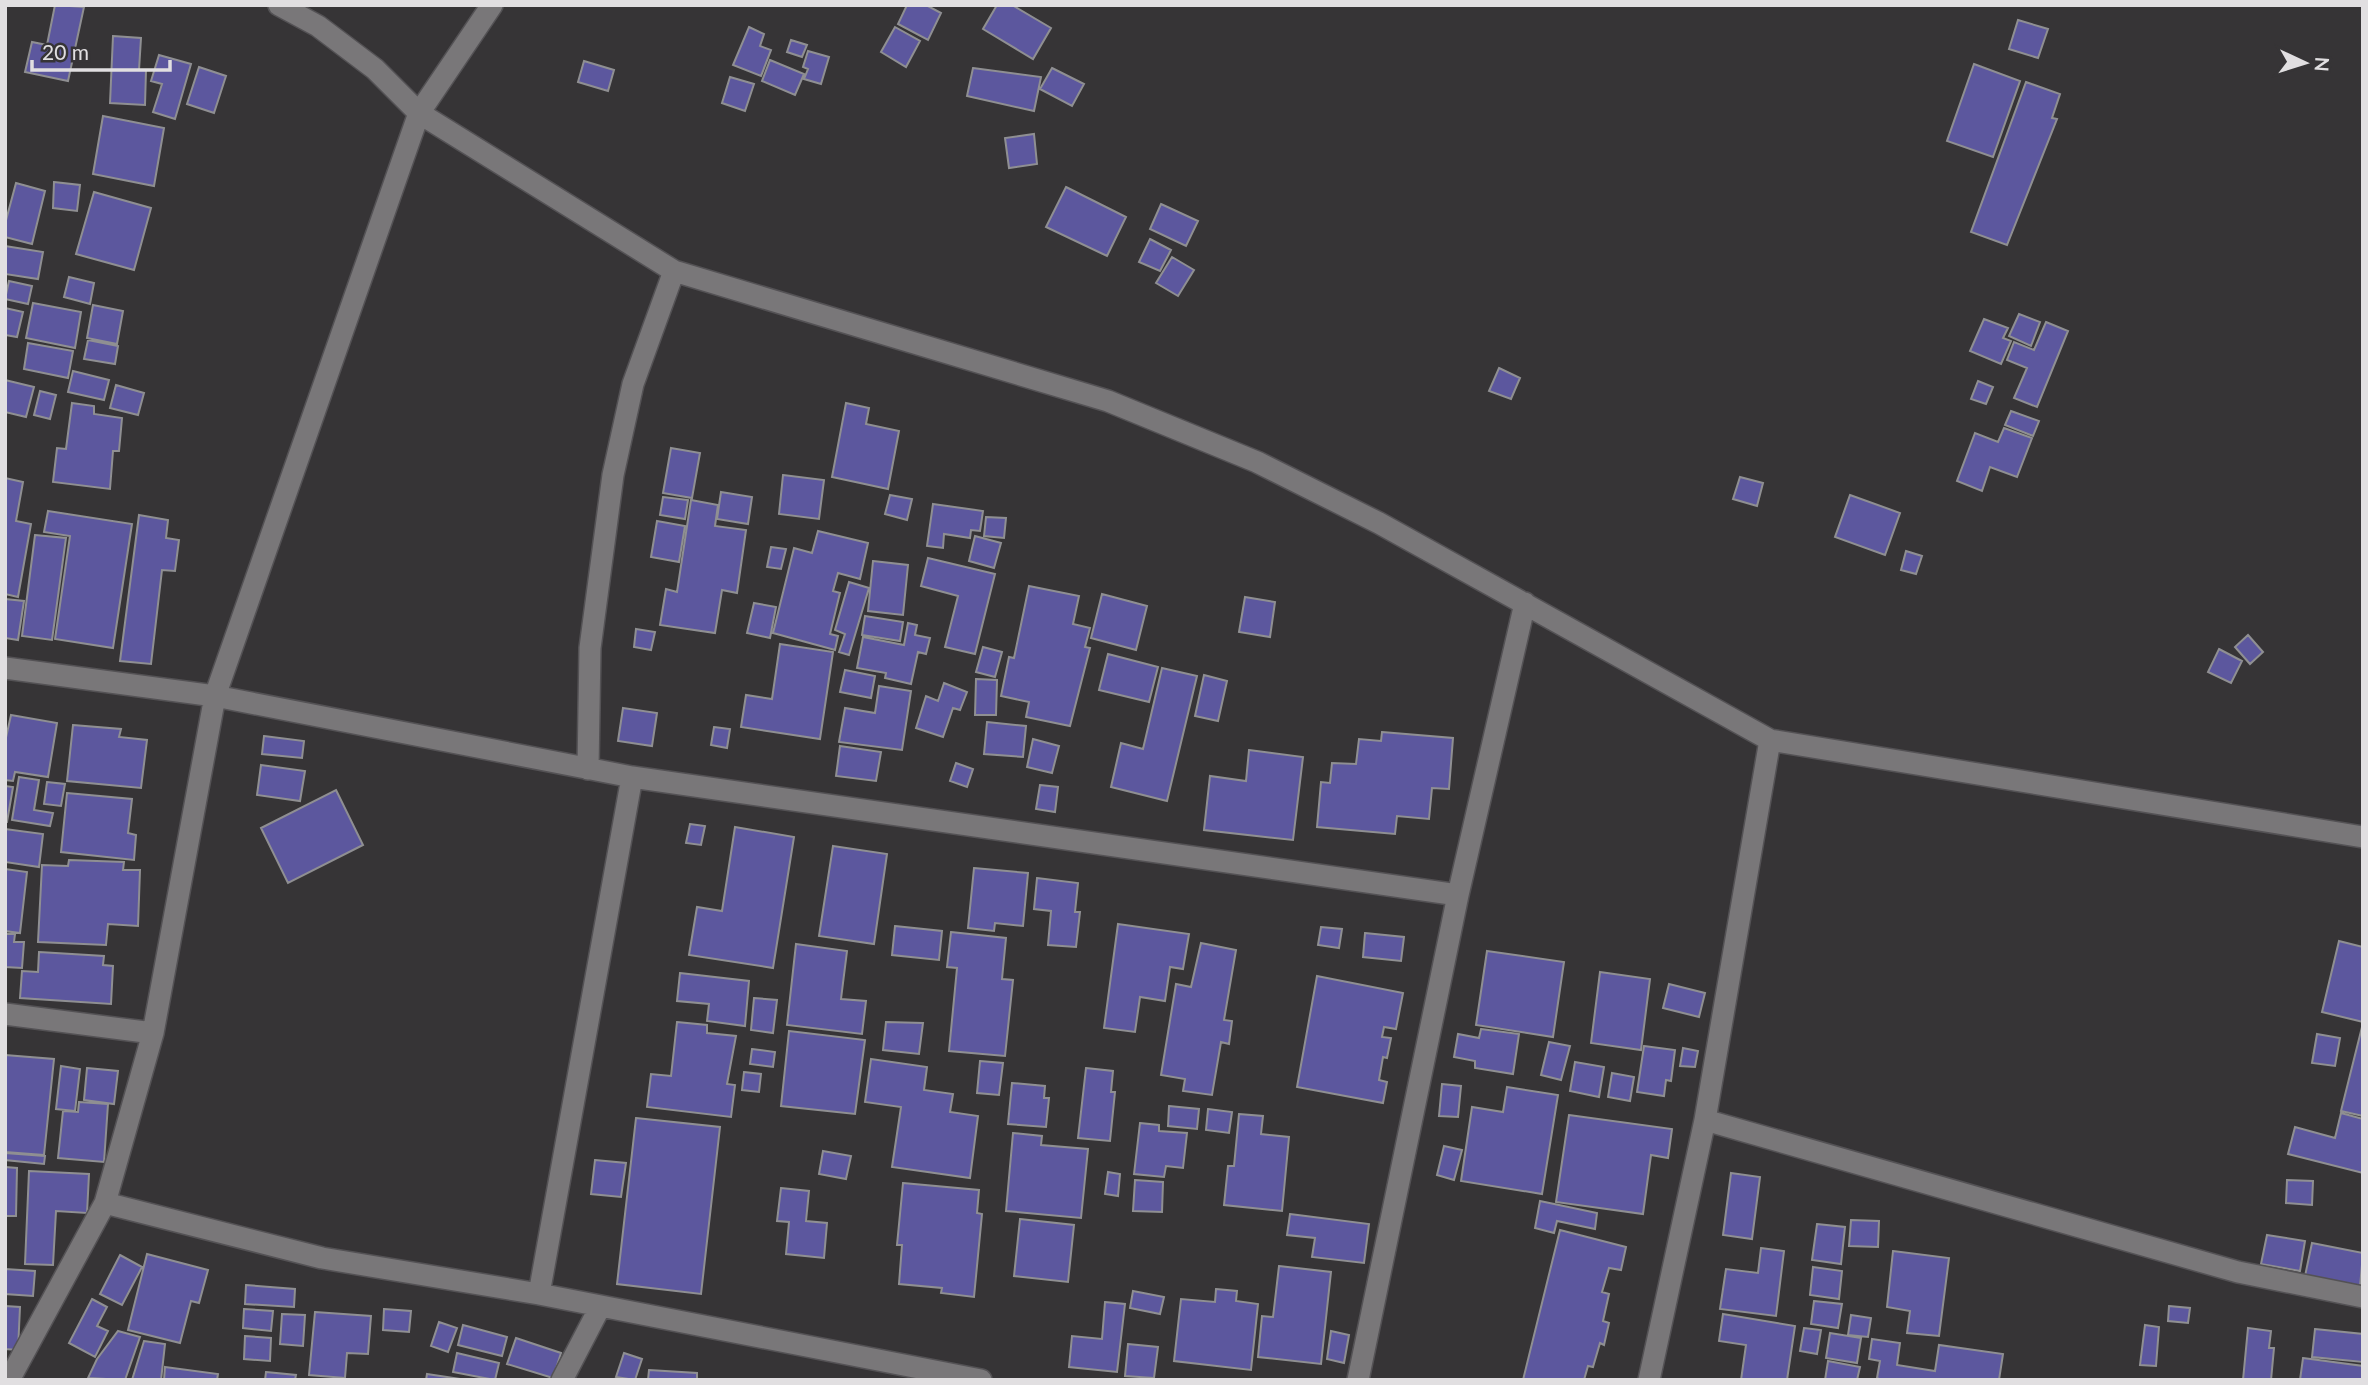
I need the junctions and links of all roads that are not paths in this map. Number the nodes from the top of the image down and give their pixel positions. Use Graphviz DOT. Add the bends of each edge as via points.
graph roads {
  1 [pos="279,5"];
  2 [pos="492,5"];
  3 [pos="419,113"];
  4 [pos="674,271"];
  5 [pos="1525,603"];
  6 [pos="5,668"];
  7 [pos="215,696"];
  8 [pos="1770,740"];
  9 [pos="588,769"];
  10 [pos="632,777"];
  11 [pos="2363,837"];
  12 [pos="1458,895"];
  13 [pos="5,1014"];
  14 [pos="153,1033"];
  15 [pos="1705,1120"];
  16 [pos="105,1203"];
  17 [pos="539,1294"];
  18 [pos="2363,1297"];
  19 [pos="600,1307"];
  20 [pos="9,1380"];
  21 [pos="562,1380"];
  22 [pos="981,1380"];
  23 [pos="1358,1380"];
  24 [pos="1649,1380"];
  1 -- 3 [label="street" via="318,26 375,69"];
  2 -- 3 [label="street"];
  3 -- 4 [label="street"];
  3 -- 7 [label="street"];
  4 -- 5 [label="street" via="1108,401 1257,461"];
  4 -- 9 [label="street" via="633,384 613,475 590,648"];
  5 -- 8 [label="street"];
  5 -- 12 [label="street"];
  6 -- 7 [label="street"];
  7 -- 9 [label="street"];
  7 -- 14 [label="street"];
  8 -- 11 [label="street"];
  8 -- 15 [label="street"];
  9 -- 10 [label="street"];
  10 -- 12 [label="street"];
  10 -- 17 [label="street"];
  12 -- 23 [label="street"];
  13 -- 14 [label="street"];
  14 -- 16 [label="street"];
  15 -- 18 [label="street" via="2238,1272"];
  15 -- 24 [label="street"];
  16 -- 17 [label="street" via="322,1258"];
  16 -- 20 [label="street"];
  17 -- 19 [label="street"];
  19 -- 21 [label="street"];
  19 -- 22 [label="street"];
}
